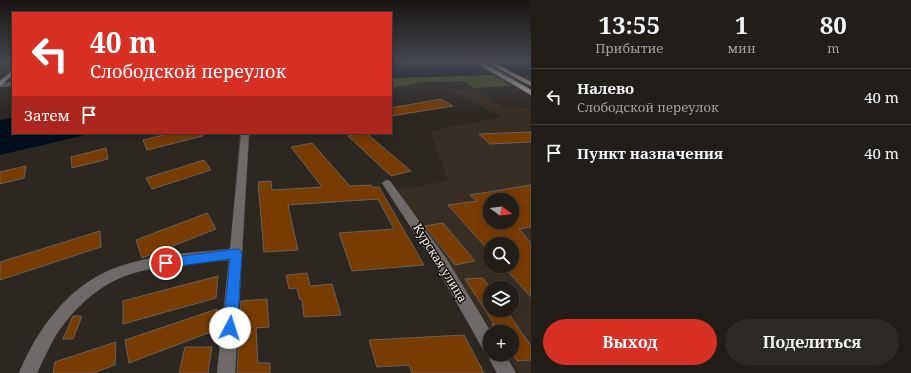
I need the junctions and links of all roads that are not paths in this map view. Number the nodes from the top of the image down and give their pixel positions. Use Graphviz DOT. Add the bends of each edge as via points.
graph roads {
  1 [pos="507,79"];
  2 [pos="12,84"];
  3 [pos="0,85"];
  4 [pos="531,93"];
  5 [pos="245,134"];
  6 [pos="387,183"];
  7 [pos="236,254"];
  8 [pos="483,333"];
  9 [pos="500,361"];
  10 [pos="28,373"];
  11 [pos="226,373"];
  12 [pos="507,373"];
  1 -- 4 [label="main road"];
  2 -- 3 [label="street"];
  5 -- 7 [label="street"];
  6 -- 8 [label="street, Курская улица" via="441,262"];
  7 -- 10 [label="street" via="121,271 92,287 71,303 55,323"];
  7 -- 11 [label="street"];
  9 -- 12 [label="street"];
}
